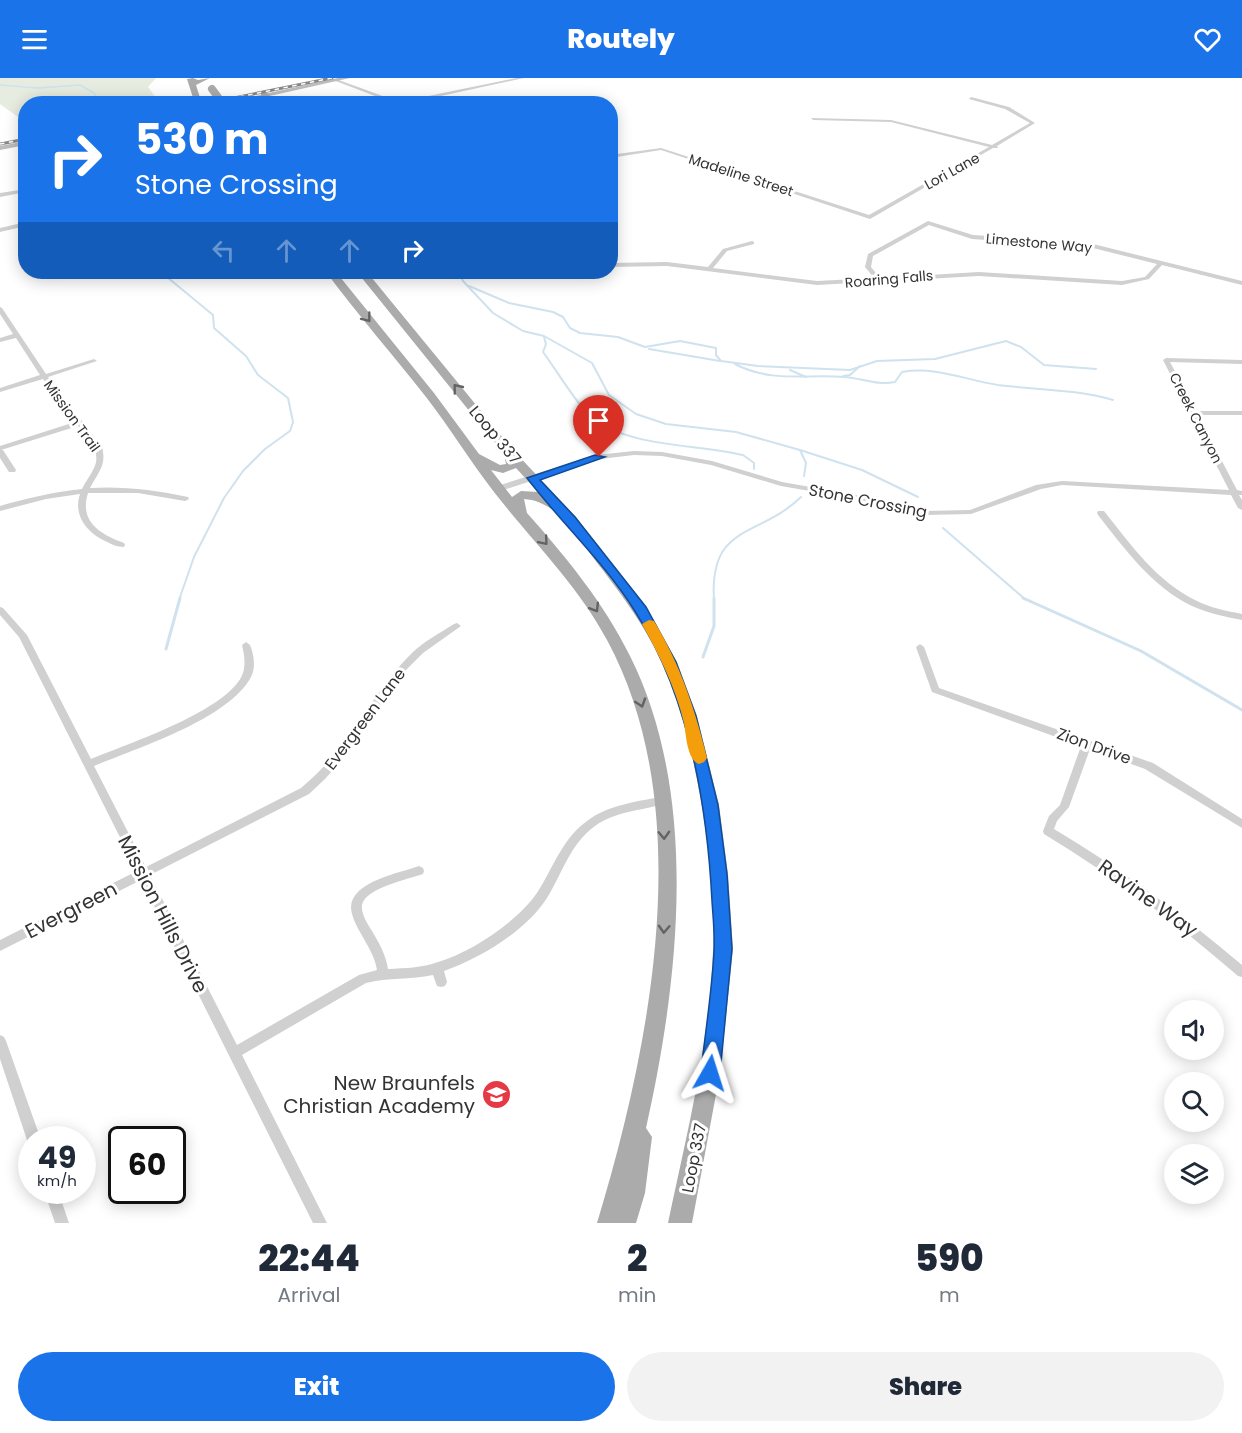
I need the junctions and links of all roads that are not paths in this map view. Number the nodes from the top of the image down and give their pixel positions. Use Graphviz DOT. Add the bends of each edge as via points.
graph roads {
  1 [pos="190,78"];
  2 [pos="208,78"];
  3 [pos="347,78"];
  4 [pos="522,78"];
  5 [pos="335,80"];
  6 [pos="264,95"];
  7 [pos="195,96"];
  8 [pos="217,96"];
  9 [pos="259,96"];
  10 [pos="380,96"];
  11 [pos="434,96"];
  12 [pos="971,98"];
  13 [pos="813,119"];
  14 [pos="18,145"];
  15 [pos="996,147"];
  16 [pos="0,148"];
  17 [pos="618,156"];
  18 [pos="18,192"];
  19 [pos="0,195"];
  20 [pos="870,217"];
  21 [pos="18,226"];
  22 [pos="0,230"];
  23 [pos="752,243"];
  24 [pos="1161,263"];
  25 [pos="618,265"];
  26 [pos="709,270"];
  27 [pos="337,279"];
  28 [pos="368,279"];
  29 [pos="878,279"];
  30 [pos="1242,283"];
  31 [pos="0,309"];
  32 [pos="18,335"];
  33 [pos="0,340"];
  34 [pos="94,361"];
  35 [pos="1242,362"];
  36 [pos="44,376"];
  37 [pos="0,390"];
  38 [pos="1194,413"];
  39 [pos="1242,413"];
  40 [pos="79,423"];
  41 [pos="0,450"];
  42 [pos="473,452"];
  43 [pos="510,454"];
  44 [pos="12,470"];
  45 [pos="533,478"];
  46 [pos="85,489"];
  47 [pos="497,489"];
  48 [pos="1238,493"];
  49 [pos="185,499"];
  50 [pos="1242,508"];
  51 [pos="0,509"];
  52 [pos="1101,513"];
  53 [pos="522,514"];
  54 [pos="571,520"];
  55 [pos="121,545"];
  56 [pos="0,610"];
  57 [pos="1242,617"];
  58 [pos="457,627"];
  59 [pos="246,645"];
  60 [pos="920,647"];
  61 [pos="1086,744"];
  62 [pos="88,764"];
  63 [pos="660,801"];
  64 [pos="1242,824"];
  65 [pos="420,871"];
  66 [pos="142,874"];
  67 [pos="0,946"];
  68 [pos="436,969"];
  69 [pos="1242,972"];
  70 [pos="383,974"];
  71 [pos="441,982"];
  72 [pos="0,1041"];
  73 [pos="234,1053"];
  74 [pos="640,1110"];
  75 [pos="29,1126"];
  76 [pos="55,1204"];
  77 [pos="62,1223"];
  78 [pos="320,1223"];
  79 [pos="609,1223"];
  80 [pos="624,1223"];
  81 [pos="680,1223"];
  1 -- 2 [label="main road" via="198,83"];
  1 -- 7 [label="main road"];
  2 -- 8 [label="main road, bridge"];
  3 -- 5 [label="street"];
  4 -- 11 [label="street"];
  5 -- 6 [label="street"];
  5 -- 10 [label="street"];
  6 -- 9 [label="street"];
  12 -- 15 [label="street, Lori Lane" via="1007,108 1033,123"];
  13 -- 15 [label="street" via="891,121"];
  14 -- 16 [label="street"];
  15 -- 20 [label="street, Lori Lane"];
  17 -- 20 [label="street, Madeline Street" via="661,149"];
  18 -- 19 [label="street"];
  21 -- 22 [label="street"];
  23 -- 26 [label="street" via="725,250"];
  24 -- 29 [label="street, Roaring Falls" via="1147,278 1122,283 979,274"];
  24 -- 29 [label="street, Limestone Way" via="1073,243 972,237 928,223 870,255 868,267"];
  24 -- 30 [label="street, Limestone Way"];
  25 -- 26 [label="street, Roaring Falls" via="657,264"];
  26 -- 29 [label="street, Roaring Falls" via="796,282"];
  27 -- 42 [label="main road, Loop 337, one-way"];
  43 -- 28 [label="main road, Loop 337, one-way"];
  31 -- 32 [label="street, Mission Trail"];
  32 -- 33 [label="street"];
  32 -- 36 [label="street, Mission Trail"];
  34 -- 36 [label="street"];
  35 -- 38 [label="street, Creek Canyon" via="1166,360"];
  36 -- 37 [label="street"];
  36 -- 40 [label="street, Mission Trail"];
  38 -- 39 [label="street"];
  38 -- 48 [label="street, Creek Canyon"];
  40 -- 41 [label="street"];
  40 -- 46 [label="street, Mission Trail" via="100,453 99,469"];
  41 -- 44 [label="street"];
  42 -- 43 [label="main road" via="499,469 511,467"];
  42 -- 47 [label="main road, Loop 337"];
  43 -- 45 [label="main road, Loop 337"];
  45 -- 47 [label="street, Stone Crossing"];
  45 -- 48 [label="street, Stone Crossing" via="599,457 651,453 717,464 781,484 934,513 987,508 1039,487 1062,483"];
  45 -- 54 [label="main road, Loop 337"];
  46 -- 49 [label="street" via="136,490"];
  46 -- 51 [label="street"];
  46 -- 55 [label="street, Mission Trail" via="85,522 106,540"];
  47 -- 53 [label="main road, Loop 337"];
  48 -- 50 [label="street, Creek Canyon"];
  52 -- 57 [label="street" via="1165,588 1196,606"];
  53 -- 54 [label="main road" via="517,499 528,494 544,499"];
  53 -- 63 [label="main road, Loop 337, one-way" via="576,580 624,659 650,733"];
  54 -- 81 [label="main road, Loop 337" via="641,610 669,662 689,716 710,805 723,949 710,1073"];
  56 -- 62 [label="street, Mission Hills Drive" via="23,635"];
  58 -- 66 [label="street, Evergreen Lane" via="408,662 339,756 305,791"];
  59 -- 62 [label="street" via="249,670 223,702"];
  60 -- 61 [label="street, Zion Drive" via="935,690"];
  61 -- 64 [label="street, Zion Drive" via="1164,774"];
  61 -- 69 [label="street, Ravine Way" via="1064,807 1048,831 1120,875"];
  62 -- 66 [label="street, Mission Hills Drive"];
  63 -- 68 [label="street" via="604,815 583,829 565,849 528,914 480,948"];
  63 -- 74 [label="main road, Loop 337, one-way" via="665,892 661,990"];
  65 -- 70 [label="street" via="376,886 356,903 356,914 382,959"];
  66 -- 67 [label="street, Evergreen"];
  66 -- 73 [label="street, Mission Hills Drive"];
  68 -- 70 [label="street"];
  68 -- 71 [label="street"];
  70 -- 73 [label="street" via="347,987"];
  72 -- 75 [label="street"];
  73 -- 78 [label="street, Mission Hills Drive"];
  74 -- 79 [label="main road, Loop 337"];
  74 -- 80 [label="main road" via="642,1138 637,1175"];
  76 -- 77 [label="street"];
}
